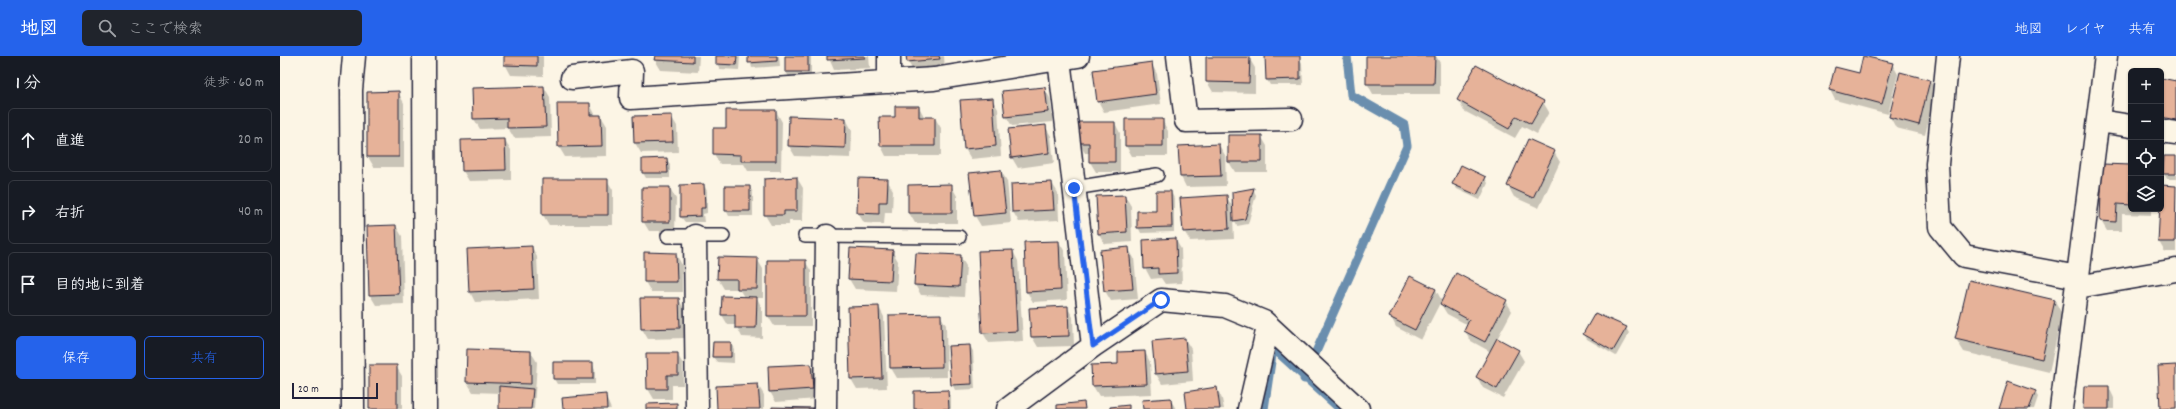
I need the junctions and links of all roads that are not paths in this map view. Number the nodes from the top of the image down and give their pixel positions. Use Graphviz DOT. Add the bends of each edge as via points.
graph roads {
  1 [pos="354,56"];
  2 [pos="424,56"];
  3 [pos="889,56"];
  4 [pos="1178,56"];
  5 [pos="1948,56"];
  6 [pos="2106,56"];
  7 [pos="1069,58"];
  8 [pos="632,64"];
  9 [pos="572,78"];
  10 [pos="889,82"];
  11 [pos="1291,119"];
  12 [pos="2099,121"];
  13 [pos="2128,126"];
  14 [pos="2164,131"];
  15 [pos="2176,133"];
  16 [pos="1157,175"];
  17 [pos="1074,188"];
  18 [pos="668,236"];
  19 [pos="695,236"];
  20 [pos="723,236"];
  21 [pos="805,236"];
  22 [pos="827,236"];
  23 [pos="959,237"];
  24 [pos="2176,270"];
  25 [pos="2078,282"];
  26 [pos="1268,327"];
  27 [pos="1093,346"];
  28 [pos="353,409"];
  29 [pos="425,409"];
  30 [pos="696,409"];
  31 [pos="825,409"];
  32 [pos="1008,409"];
  33 [pos="1249,409"];
  34 [pos="1358,409"];
  35 [pos="2061,409"];
  1 -- 28 [label="street" via="351,90"];
  2 -- 29 [label="street"];
  3 -- 10 [label="street"];
  4 -- 11 [label="street" via="1186,121"];
  5 -- 25 [label="street" via="1937,164 1940,227 1964,256"];
  6 -- 12 [label="street"];
  7 -- 10 [label="street" via="934,79"];
  7 -- 17 [label="street"];
  8 -- 9 [label="street"];
  8 -- 10 [label="street" via="631,98"];
  12 -- 13 [label="street"];
  12 -- 25 [label="street"];
  14 -- 15 [label="street"];
  16 -- 17 [label="lane"];
  17 -- 27 [label="street"];
  18 -- 19 [label="lane"];
  19 -- 20 [label="lane"];
  19 -- 30 [label="street"];
  21 -- 22 [label="lane"];
  22 -- 23 [label="lane"];
  22 -- 31 [label="street"];
  24 -- 25 [label="street"];
  25 -- 35 [label="street"];
  26 -- 27 [label="street" via="1264,322 1225,306 1161,300"];
  26 -- 33 [label="street"];
  26 -- 34 [label="street"];
  27 -- 32 [label="street"];
}
